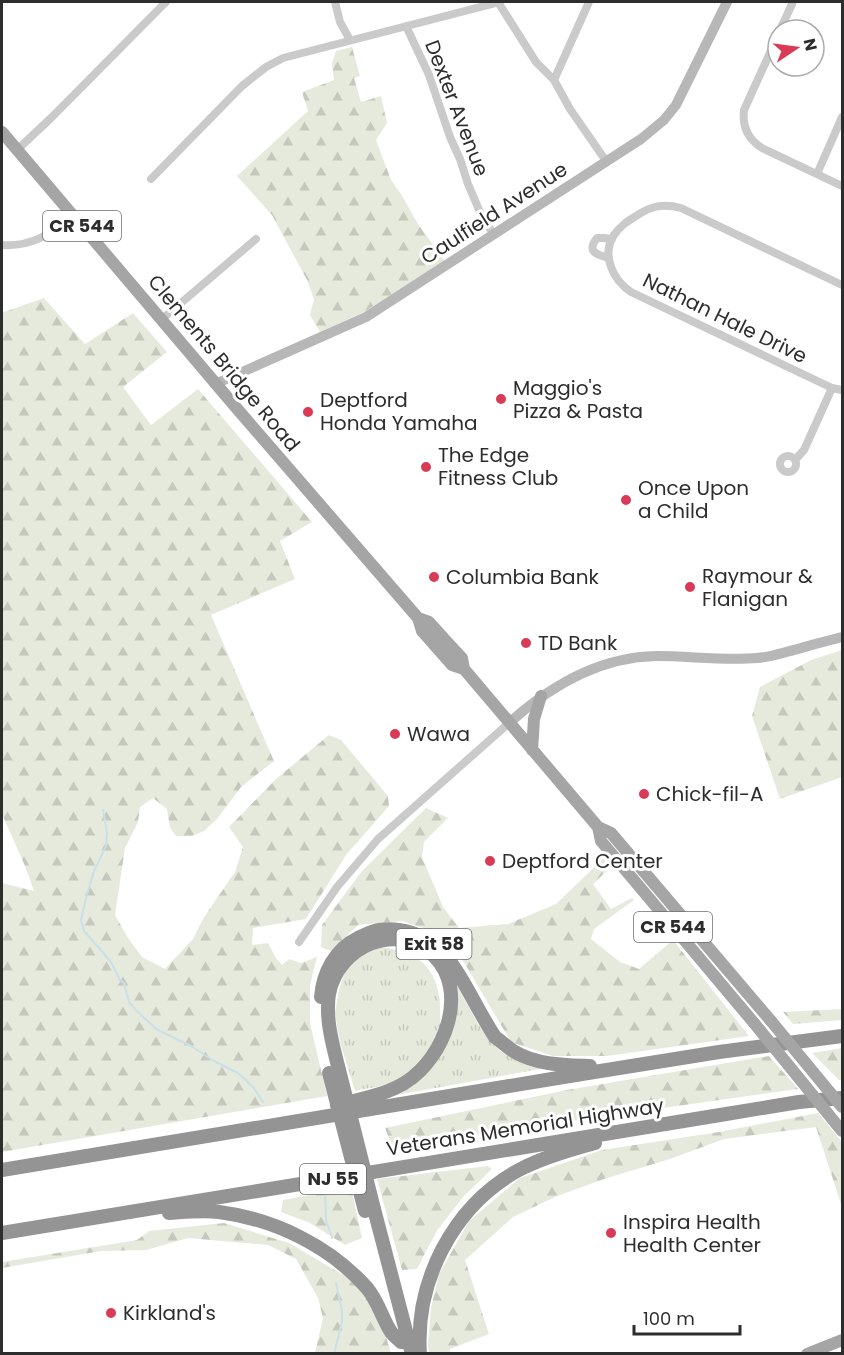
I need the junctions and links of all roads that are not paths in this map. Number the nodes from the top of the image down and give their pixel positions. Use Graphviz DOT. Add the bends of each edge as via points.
graph roads {
  1 [pos="166,2"];
  2 [pos="335,2"];
  3 [pos="499,2"];
  4 [pos="589,2"];
  5 [pos="727,2"];
  6 [pos="793,2"];
  7 [pos="786,18"];
  8 [pos="406,26"];
  9 [pos="350,40"];
  10 [pos="766,62"];
  11 [pos="554,80"];
  12 [pos="843,117"];
  13 [pos="2,132"];
  14 [pos="17,150"];
  15 [pos="606,161"];
  16 [pos="817,174"];
  17 [pos="151,180"];
  18 [pos="843,186"];
  19 [pos="73,216"];
  20 [pos="493,234"];
  21 [pos="256,240"];
  22 [pos="612,240"];
  23 [pos="2,245"];
  24 [pos="609,258"];
  25 [pos="843,285"];
  26 [pos="161,320"];
  27 [pos="216,385"];
  28 [pos="832,388"];
  29 [pos="843,390"];
  30 [pos="795,460"];
  31 [pos="843,637"];
  32 [pos="541,696"];
  33 [pos="508,723"];
  34 [pos="532,750"];
  35 [pos="598,827"];
  36 [pos="299,942"];
  37 [pos="843,1036"];
  38 [pos="607,1070"];
  39 [pos="334,1072"];
  40 [pos="843,1098"];
  41 [pos="843,1107"];
  42 [pos="299,1120"];
  43 [pos="630,1130"];
  44 [pos="843,1131"];
  45 [pos="2,1170"];
  46 [pos="370,1210"];
  47 [pos="35,1228"];
  48 [pos="2,1233"];
  49 [pos="843,1340"];
  50 [pos="402,1348"];
  51 [pos="412,1353"];
  52 [pos="420,1353"];
  53 [pos="807,1353"];
  1 -- 14 [label="street"];
  2 -- 9 [label="street"];
  3 -- 8 [label="street"];
  3 -- 11 [label="street" via="536,62"];
  4 -- 11 [label="street"];
  5 -- 15 [label="street, Caulfield Avenue" via="676,105 655,129"];
  6 -- 7 [label="street"];
  8 -- 9 [label="street"];
  8 -- 20 [label="street, Dexter Avenue" via="429,75 468,184"];
  9 -- 17 [label="street" via="283,58 266,67"];
  10 -- 16 [label="street" via="746,107 744,126 757,145"];
  11 -- 15 [label="street"];
  12 -- 16 [label="street"];
  13 -- 14 [label="main road, Clements Bridge Road / CR 544"];
  14 -- 19 [label="main road, Clements Bridge Road / CR 544"];
  15 -- 20 [label="street, Caulfield Avenue"];
  16 -- 18 [label="street"];
  19 -- 23 [label="street" via="40,239"];
  19 -- 26 [label="main road, Clements Bridge Road / CR 544"];
  20 -- 27 [label="street, Caulfield Avenue" via="366,317"];
  21 -- 26 [label="street"];
  22 -- 24 [label="street"];
  22 -- 24 [label="street, Nathan Hale Drive" via="599,238 592,246 596,254"];
  22 -- 25 [label="street, Nathan Hale Drive" via="622,225 646,209 673,206"];
  24 -- 28 [label="street, Nathan Hale Drive" via="616,278 631,292"];
  26 -- 27 [label="main road, Clements Bridge Road / CR 544"];
  27 -- 33 [label="main road, Clements Bridge Road / CR 544" via="418,618 422,631 452,665 464,669"];
  28 -- 29 [label="street, Nathan Hale Drive"];
  28 -- 30 [label="street" via="804,450"];
  31 -- 32 [label="street" via="759,658 631,658 584,672"];
  32 -- 33 [label="street"];
  32 -- 34 [label="main road"];
  33 -- 34 [label="main road, Clements Bridge Road / CR 544"];
  33 -- 36 [label="street" via="378,839 337,887"];
  34 -- 35 [label="main road, Clements Bridge Road / CR 544"];
  35 -- 41 [label="main road, Clements Bridge Road / CR 544, bridge" via="611,833"];
  35 -- 44 [label="main road, Clements Bridge Road / CR 544, bridge" via="601,841"];
  37 -- 38 [label="highway"];
  38 -- 39 [label="highway, Exit 58" via="555,1064 515,1052 495,1037 438,947 418,935 391,929 377,930 353,941 328,968 320,1004 321,1028"];
  38 -- 42 [label="highway"];
  39 -- 42 [label="highway" via="329,993 348,957 368,944 396,939 421,947 433,956 442,967 451,997 446,1028 428,1062 396,1088 319,1110"];
  39 -- 46 [label="highway, Exit 58, bridge"];
  40 -- 43 [label="highway, Veterans Memorial Highway / NJ 55"];
  42 -- 45 [label="highway"];
  43 -- 47 [label="highway, Veterans Memorial Highway / NJ 55"];
  43 -- 52 [label="highway" via="618,1138 529,1165 497,1184 472,1207 450,1234 429,1279 421,1319"];
  46 -- 50 [label="highway, Exit 58"];
  46 -- 51 [label="highway"];
  47 -- 48 [label="highway, Veterans Memorial Highway / NJ 55"];
  47 -- 50 [label="highway, Exit 58" via="198,1211 256,1220 294,1234 337,1260 369,1290"];
  49 -- 53 [label="main road"];
}
